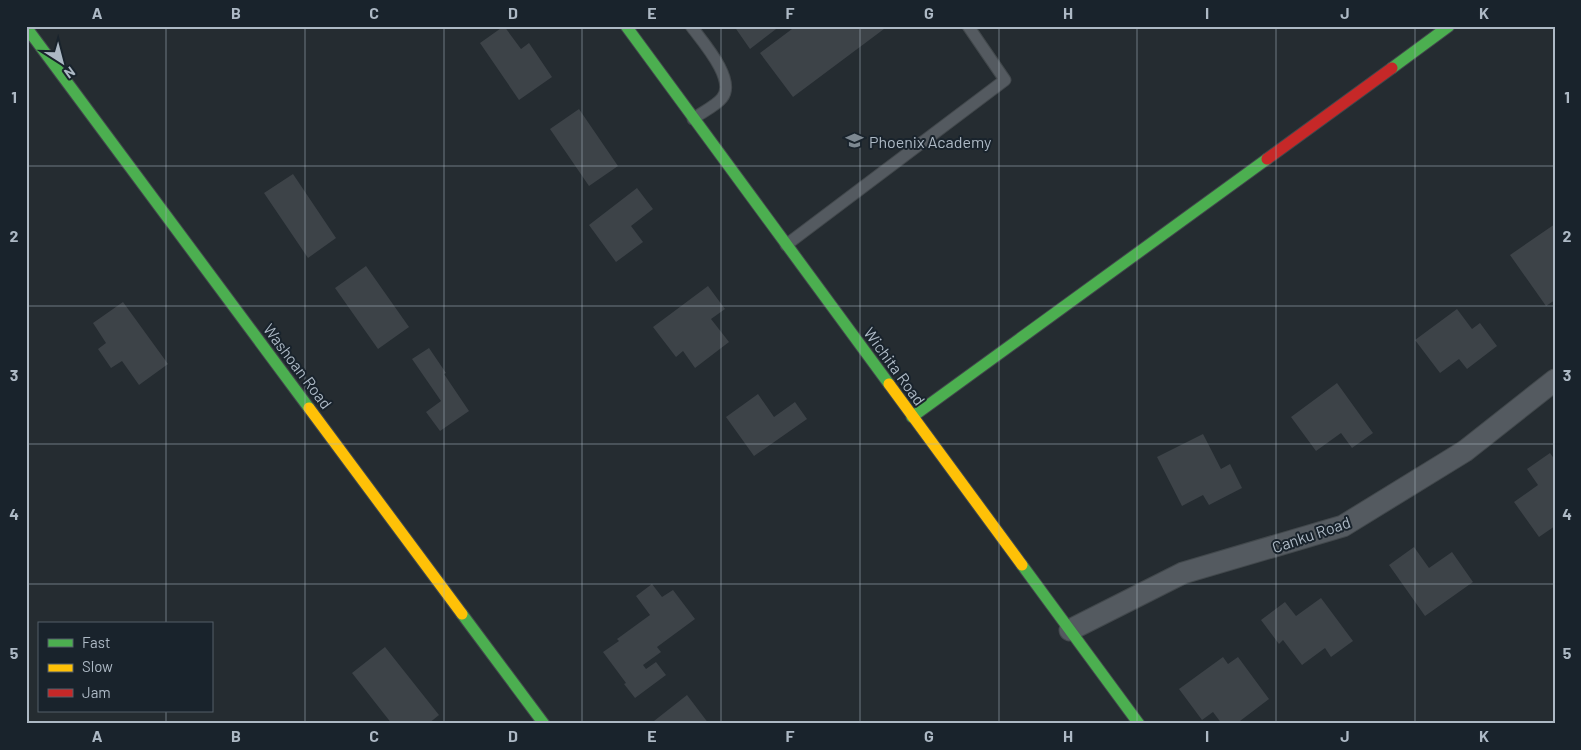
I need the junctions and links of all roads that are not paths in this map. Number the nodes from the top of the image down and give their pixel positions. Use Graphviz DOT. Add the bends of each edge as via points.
graph roads {
  1 [pos="692,26"];
  2 [pos="968,26"];
  3 [pos="1449,26"];
  4 [pos="26,27"];
  5 [pos="630,28"];
  6 [pos="694,119"];
  7 [pos="786,246"];
  8 [pos="1555,380"];
  9 [pos="912,417"];
  10 [pos="1070,630"];
  11 [pos="544,724"];
  12 [pos="1139,724"];
  1 -- 6 [label="lane" via="723,74 727,86 722,98"];
  2 -- 7 [label="lane" via="1005,80"];
  3 -- 9 [label="street"];
  4 -- 11 [label="street, Washoan Road"];
  5 -- 6 [label="street, Wichita Road"];
  6 -- 7 [label="street, Wichita Road"];
  7 -- 9 [label="street, Wichita Road"];
  8 -- 10 [label="street, Canku Road" via="1465,451 1344,526 1183,573"];
  9 -- 10 [label="street, Wichita Road"];
  10 -- 12 [label="street, Wichita Road"];
}
